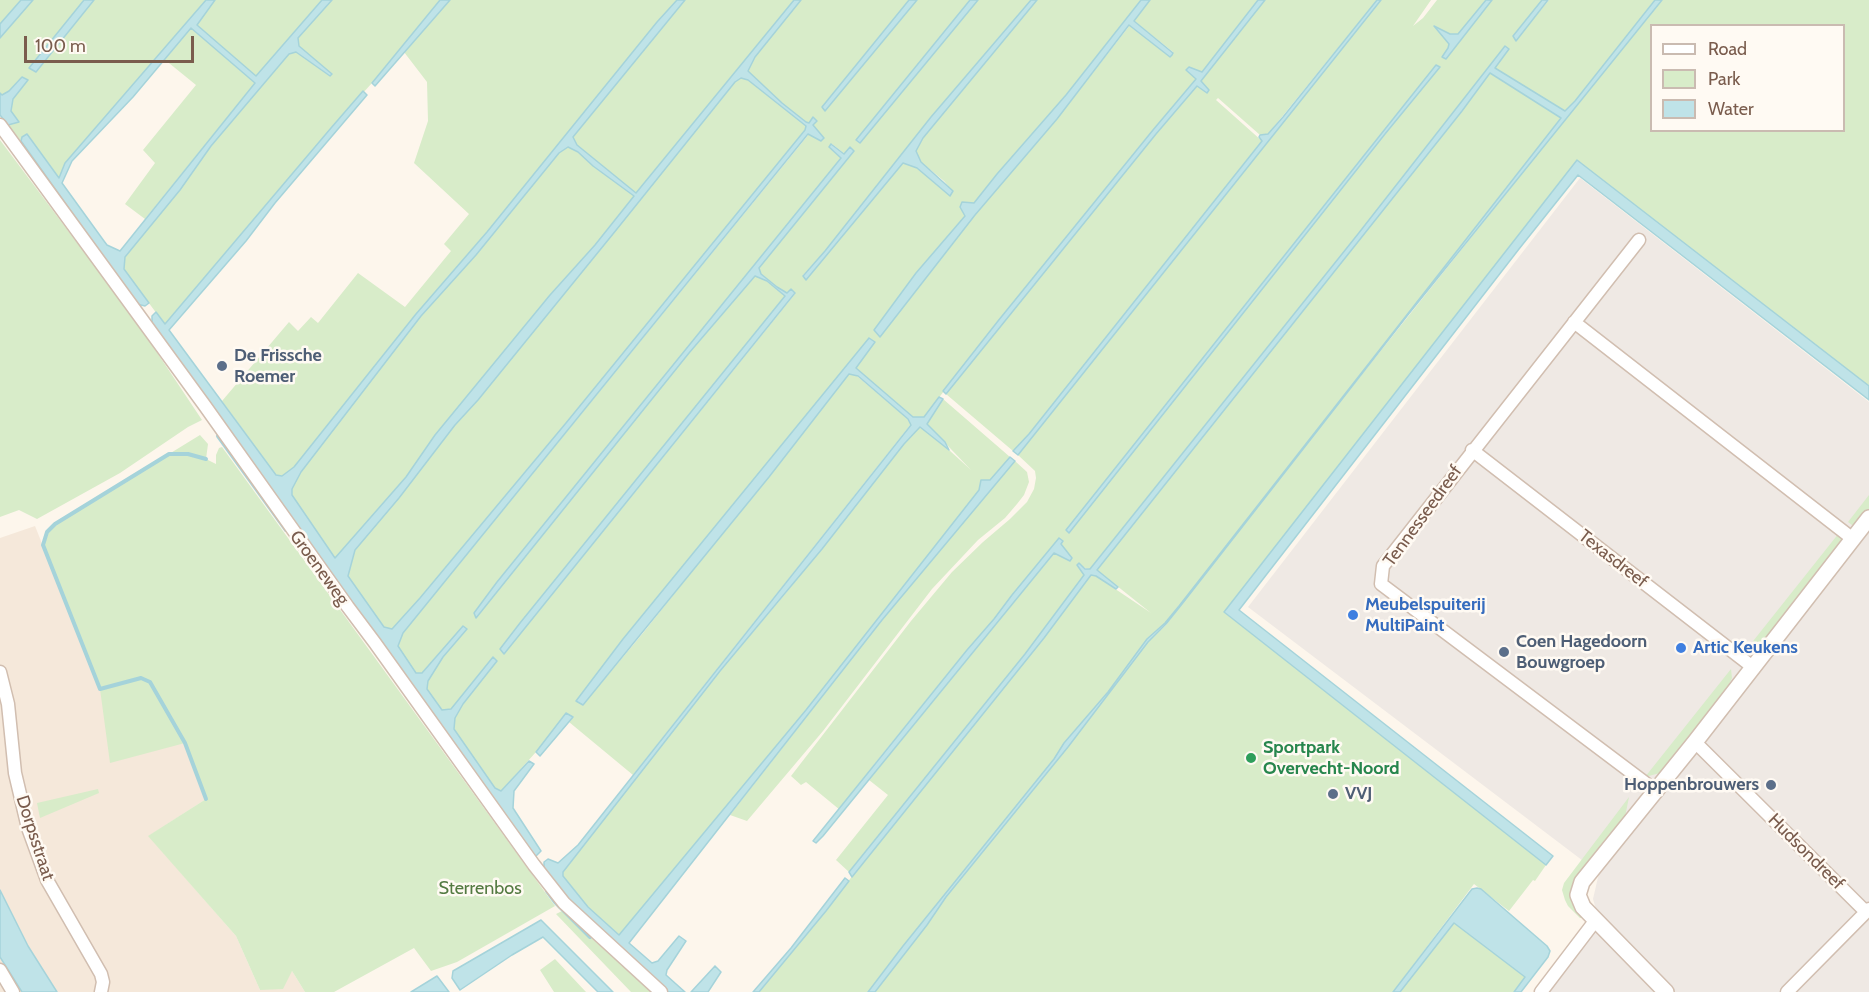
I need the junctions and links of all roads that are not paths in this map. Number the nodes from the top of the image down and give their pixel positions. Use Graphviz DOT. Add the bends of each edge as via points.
graph roads {
  1 [pos="0,125"];
  2 [pos="1640,240"];
  3 [pos="1574,322"];
  4 [pos="1472,450"];
  5 [pos="1869,518"];
  6 [pos="1853,539"];
  7 [pos="1754,668"];
  8 [pos="0,672"];
  9 [pos="1695,742"];
  10 [pos="1656,791"];
  11 [pos="1868,910"];
  12 [pos="1595,921"];
  13 [pos="0,970"];
  14 [pos="13,992"];
  15 [pos="100,992"];
  16 [pos="661,992"];
  17 [pos="1541,992"];
  18 [pos="1666,992"];
  19 [pos="1787,992"];
  1 -- 16 [label="street, Groeneweg" via="534,865 564,903"];
  2 -- 3 [label="street, Tennesseedreef"];
  3 -- 4 [label="street, Tennesseedreef"];
  3 -- 6 [label="street"];
  4 -- 7 [label="street, Texasdreef"];
  4 -- 10 [label="street, Tennesseedreef" via="1383,566 1381,584"];
  5 -- 6 [label="street"];
  6 -- 7 [label="street"];
  7 -- 9 [label="street"];
  8 -- 15 [label="street, Dorpsstraat" via="8,704 15,773 28,828 46,880 100,971"];
  9 -- 10 [label="street"];
  9 -- 11 [label="street, Hudsondreef"];
  10 -- 12 [label="street" via="1582,882 1578,895"];
  11 -- 19 [label="street, Hudsondreef"];
  12 -- 17 [label="street"];
  12 -- 18 [label="street"];
  13 -- 14 [label="street"];
}
